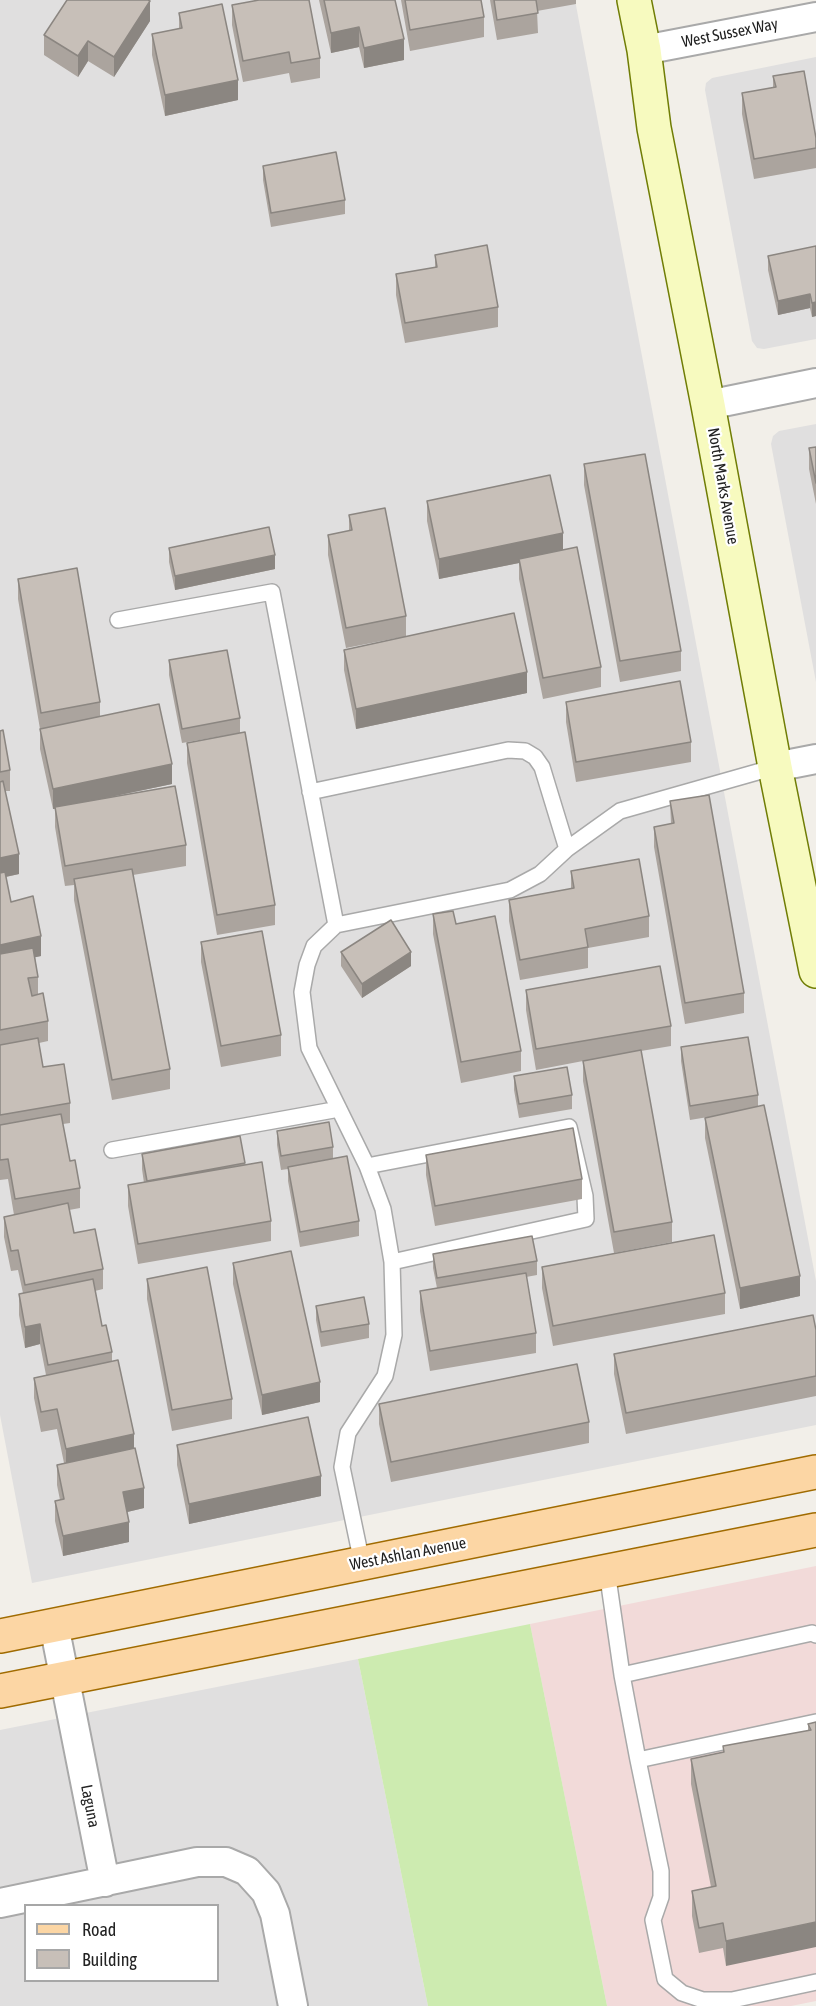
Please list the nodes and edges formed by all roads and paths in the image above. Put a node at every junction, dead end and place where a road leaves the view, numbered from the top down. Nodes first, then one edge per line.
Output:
1 (634, 0) edge
2 (816, 17) edge
3 (644, 50) junction
4 (816, 383) edge
5 (708, 405) junction
6 (118, 620) dead end
7 (816, 759) edge
8 (775, 767) junction
9 (310, 792) junction
10 (567, 849) junction
11 (336, 925) junction
12 (816, 971) edge
13 (339, 1109) junction
14 (112, 1150) dead end
15 (367, 1166) junction
16 (392, 1262) junction
17 (816, 1472) edge
18 (816, 1530) edge
19 (362, 1563) junction
20 (607, 1571) junction
21 (54, 1625) junction
22 (816, 1635) edge
23 (0, 1636) edge
24 (622, 1675) junction
25 (64, 1678) junction
26 (0, 1690) edge
27 (816, 1722) edge
28 (638, 1760) junction
29 (105, 1882) junction
30 (0, 1903) edge
31 (816, 1982) edge
32 (293, 2006) edge

1 - 3 main road, North Marks Avenue
2 - 3 street, West Sussex Way
3 - 5 main road, North Marks Avenue
4 - 5 street
5 - 8 main road, North Marks Avenue
6 - 9 lane
7 - 8 street
8 - 10 lane
8 - 12 main road, North Marks Avenue
9 - 10 lane
9 - 11 lane
10 - 11 lane
11 - 13 lane
13 - 14 lane
13 - 15 lane
15 - 16 lane
15 - 16 lane
16 - 19 lane
17 - 19 main road, West Ashlan Avenue
18 - 20 main road
19 - 21 main road, West Ashlan Avenue
20 - 24 lane
20 - 25 main road
21 - 23 main road, West Ashlan Avenue
21 - 25 street, Laguna
22 - 24 lane
24 - 28 lane
25 - 26 main road
25 - 29 street, Laguna
27 - 28 lane
28 - 31 lane
29 - 30 street
29 - 32 street

